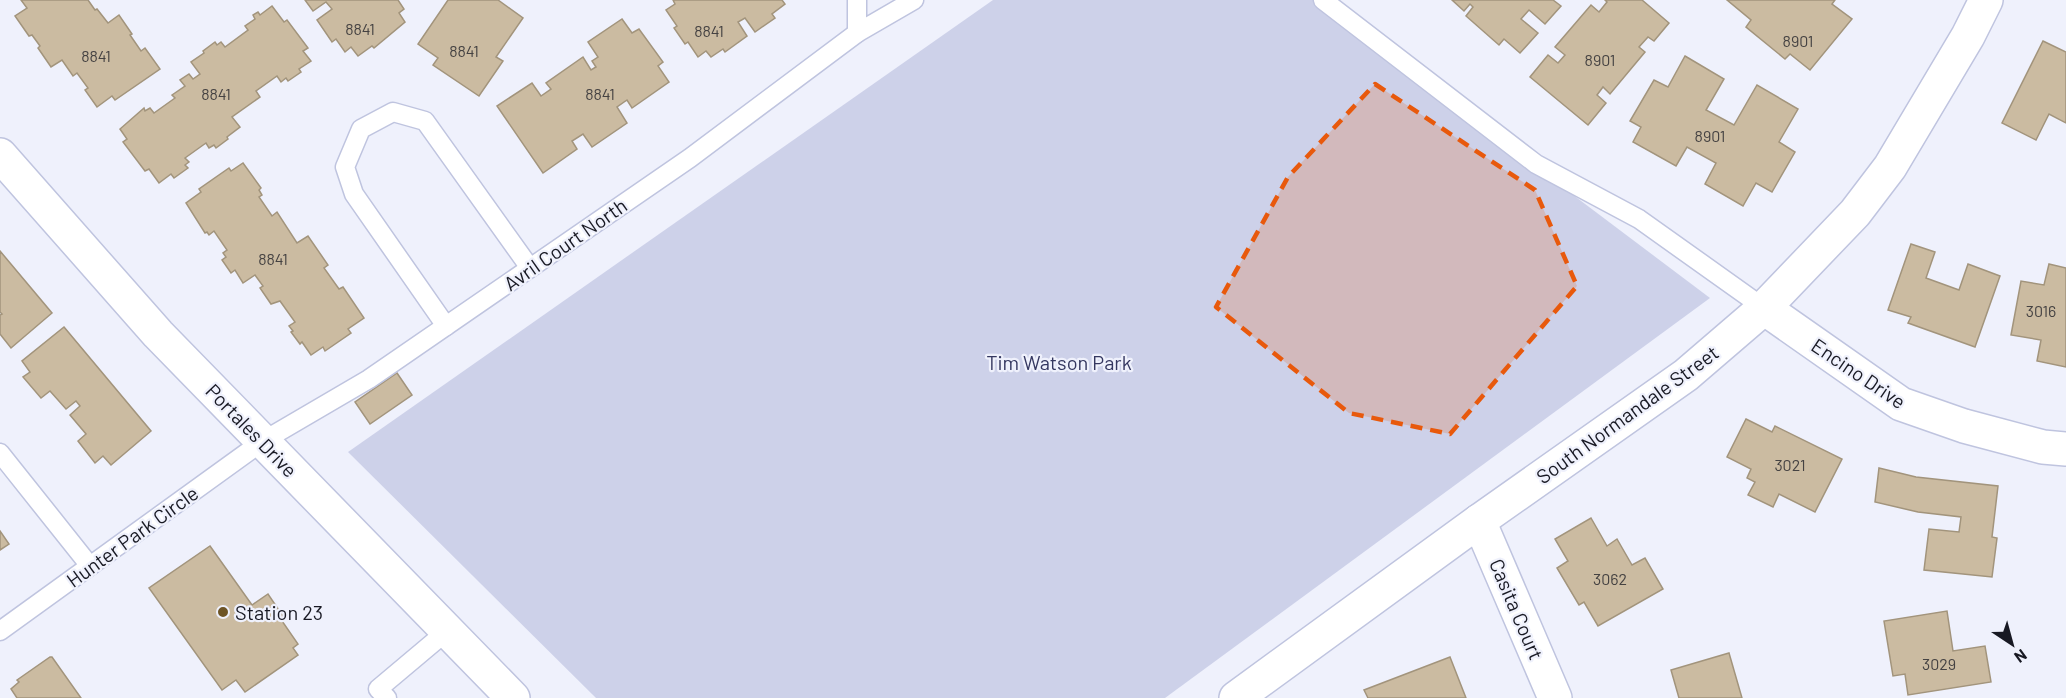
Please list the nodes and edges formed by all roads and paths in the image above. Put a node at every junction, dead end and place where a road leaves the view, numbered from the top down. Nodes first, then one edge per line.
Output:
1 (857, 0) edge
2 (914, 0) edge
3 (1323, 0) edge
4 (1986, 0) edge
5 (857, 33) junction
6 (0, 155) edge
7 (530, 268) junction
8 (1764, 308) junction
9 (446, 326) junction
10 (263, 441) junction
11 (2066, 449) edge
12 (0, 453) edge
13 (1479, 521) junction
14 (90, 566) junction
15 (0, 631) edge
16 (447, 631) junction
17 (377, 695) edge
18 (513, 698) edge
19 (1236, 698) edge
20 (1555, 698) edge

1 - 5 lane
2 - 5 lane, Avril Court North
3 - 8 lane
4 - 8 street, South Normandale Street
5 - 7 lane, Avril Court North
6 - 10 street, Portales Drive
7 - 9 lane, Avril Court North
7 - 9 lane
8 - 11 street, Encino Drive
8 - 13 street, South Normandale Street
9 - 10 lane, Avril Court North
10 - 14 lane, Hunter Park Circle
10 - 16 street, Portales Drive
12 - 14 lane
13 - 19 street, South Normandale Street
13 - 20 street, Casita Court
14 - 15 lane, Hunter Park Circle
16 - 17 lane
16 - 18 street, Portales Drive

